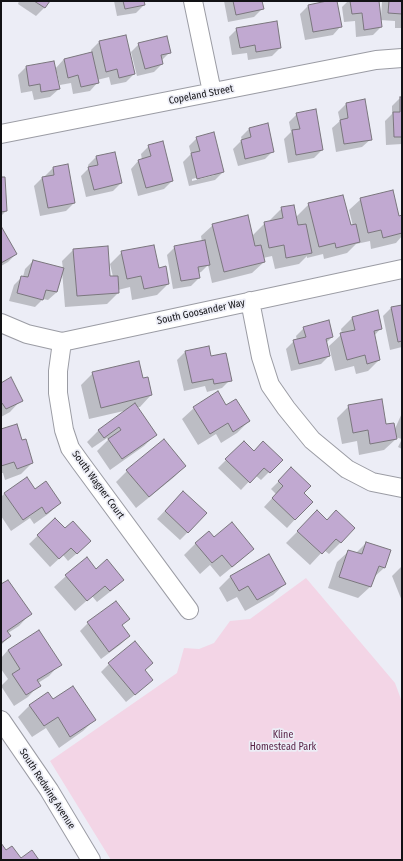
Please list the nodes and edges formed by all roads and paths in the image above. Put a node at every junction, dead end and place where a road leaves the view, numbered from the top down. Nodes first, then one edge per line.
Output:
1 (193, 1) edge
2 (402, 58) edge
3 (212, 92) junction
4 (1, 134) edge
5 (402, 269) edge
6 (250, 301) junction
7 (1, 323) edge
8 (62, 342) junction
9 (402, 488) edge
10 (189, 610) dead end
11 (1, 720) edge
12 (91, 860) edge

1 - 3 street
2 - 3 street, Copeland Street
3 - 4 street, Copeland Street
5 - 6 street, South Goosander Way
6 - 8 street, South Goosander Way
6 - 9 street
7 - 8 street, South Goosander Way
8 - 10 street, South Wagner Court
11 - 12 street, South Redwing Avenue

